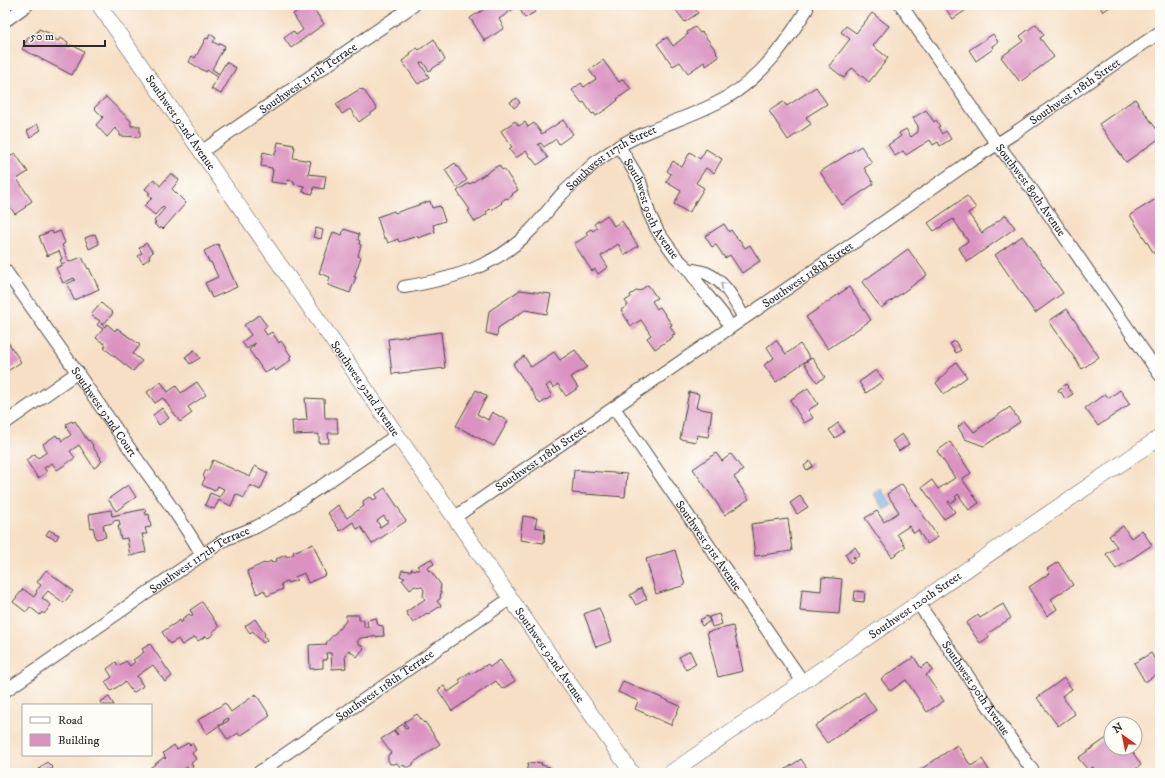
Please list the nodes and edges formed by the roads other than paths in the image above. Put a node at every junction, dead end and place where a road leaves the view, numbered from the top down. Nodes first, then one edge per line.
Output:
1 (27, 5) edge
2 (100, 5) edge
3 (414, 5) edge
4 (901, 5) edge
5 (807, 9) dead end
6 (5, 21) edge
7 (1160, 32) edge
8 (998, 144) junction
9 (619, 146) junction
10 (201, 152) junction
11 (688, 269) junction
12 (5, 270) edge
13 (404, 288) dead end
14 (744, 318) junction
15 (730, 327) junction
16 (78, 372) junction
17 (1160, 375) edge
18 (614, 408) junction
19 (5, 423) edge
20 (397, 435) junction
21 (1160, 437) edge
22 (455, 517) junction
23 (202, 555) junction
24 (511, 598) junction
25 (918, 603) junction
26 (803, 682) junction
27 (5, 691) edge
28 (258, 773) edge
29 (632, 773) edge
30 (670, 773) edge
31 (1034, 773) edge

1 - 6 street
2 - 10 street, Southwest 92nd Avenue
3 - 10 street, Southwest 115th Terrace
4 - 8 street, Southwest 89th Avenue
5 - 9 street, Southwest 117th Street
7 - 8 street, Southwest 118th Street
8 - 14 street, Southwest 118th Street
8 - 17 street, Southwest 89th Avenue
9 - 11 street, Southwest 90th Avenue
9 - 13 street, Southwest 117th Street
10 - 20 street, Southwest 92nd Avenue
14 -> 11 street, Southwest 90th Avenue
11 - 15 street, Southwest 90th Avenue
12 - 16 street, Southwest 92nd Court
14 - 15 street, Southwest 118th Street
15 - 18 street, Southwest 118th Street
16 - 19 street
16 - 23 street, Southwest 92nd Court
18 - 22 street, Southwest 118th Street
18 - 26 street, Southwest 91st Avenue
20 - 22 street, Southwest 92nd Avenue
20 - 23 street, Southwest 117th Terrace
21 - 25 street, Southwest 120th Street
22 - 24 street, Southwest 92nd Avenue
23 - 27 street, Southwest 117th Terrace
24 - 28 street, Southwest 118th Terrace
24 - 29 street, Southwest 92nd Avenue
25 - 26 street, Southwest 120th Street
25 - 31 street, Southwest 90th Avenue
26 - 30 street, Southwest 120th Street

